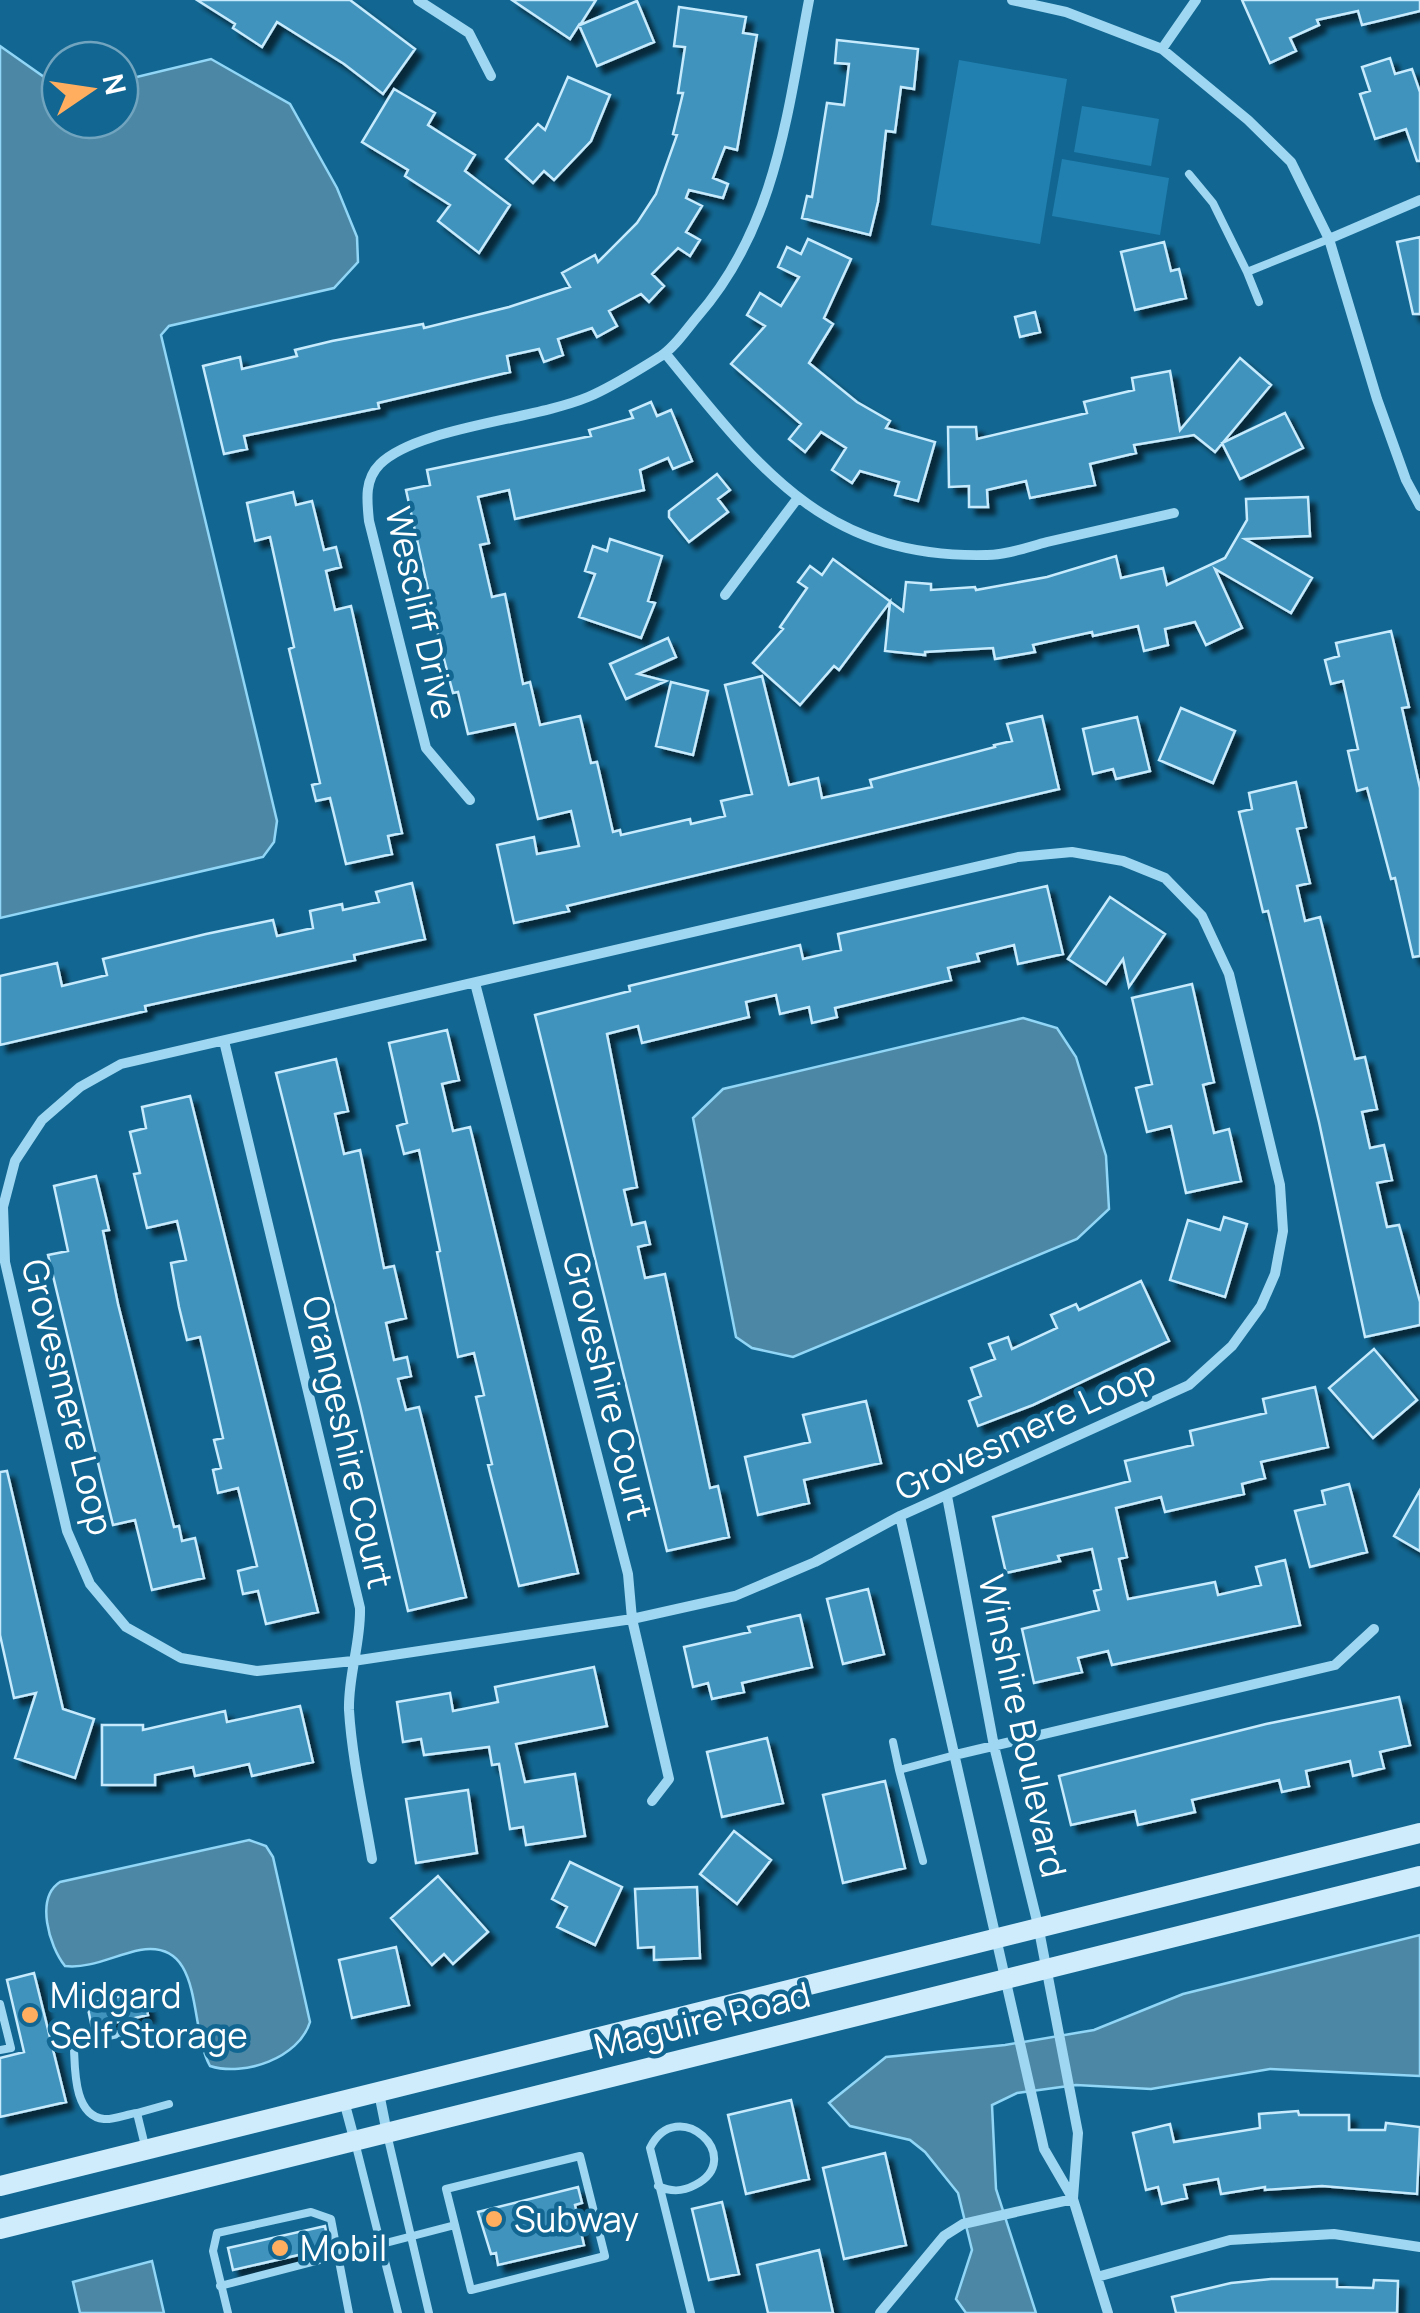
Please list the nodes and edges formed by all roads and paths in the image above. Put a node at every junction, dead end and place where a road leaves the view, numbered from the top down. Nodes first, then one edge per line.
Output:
1 (418, 0) edge
2 (809, 0) edge
3 (1012, 0) edge
4 (1196, 0) edge
5 (1162, 50) junction
6 (491, 76) dead end
7 (1189, 174) dead end
8 (1420, 200) edge
9 (1329, 239) junction
10 (1247, 272) junction
11 (1259, 302) dead end
12 (665, 353) junction
13 (796, 499) junction
14 (1420, 506) edge
15 (1174, 513) dead end
16 (724, 595) dead end
17 (470, 800) dead end
18 (475, 982) junction
19 (224, 1040) junction
20 (947, 1496) junction
21 (900, 1516) junction
22 (632, 1619) junction
23 (1374, 1628) dead end
24 (353, 1661) junction
25 (892, 1742) dead end
26 (994, 1746) junction
27 (955, 1755) junction
28 (899, 1770) junction
29 (652, 1802) dead end
30 (1420, 1833) edge
31 (372, 1860) dead end
32 (923, 1861) dead end
33 (1420, 1876) edge
34 (1038, 1926) junction
35 (996, 1936) junction
36 (1046, 1967) junction
37 (1004, 1978) junction
38 (0, 2004) edge
39 (146, 2028) dead end
40 (0, 2050) edge
41 (379, 2092) junction
42 (344, 2101) junction
43 (169, 2104) dead end
44 (136, 2112) junction
45 (387, 2134) junction
46 (355, 2142) junction
47 (146, 2150) junction
48 (0, 2186) edge
49 (658, 2186) junction
50 (1073, 2199) junction
51 (455, 2225) junction
52 (0, 2229) edge
53 (411, 2236) junction
54 (380, 2244) junction
55 (1420, 2247) edge
56 (339, 2257) junction
57 (1097, 2276) junction
58 (220, 2286) junction
59 (228, 2313) edge
60 (349, 2313) edge
61 (398, 2313) edge
62 (430, 2313) edge
63 (691, 2313) edge
64 (880, 2313) edge
65 (1108, 2313) edge

1 - 6 street
2 - 12 street, Wescliff Drive
3 - 5 street
4 - 5 street
5 - 9 street
7 - 10 lane
8 - 9 street
9 - 10 lane
9 - 14 street
10 - 11 lane
12 - 13 street
12 - 17 street, Wescliff Drive
13 - 15 street
13 - 16 street
18 - 19 street, Grovesmere Loop
18 - 20 street, Grovesmere Loop
18 - 22 street, Groveshire Court
19 - 24 street, Orangeshire Court
19 - 24 street, Grovesmere Loop
20 - 21 street, Grovesmere Loop
20 - 26 street, Winshire Boulevard
21 - 22 street, Grovesmere Loop
21 - 27 street, Winshire Boulevard
22 - 24 street, Grovesmere Loop
22 - 29 street, Groveshire Court
23 - 26 street
24 - 31 street, Orangeshire Court
25 - 28 lane
26 - 27 street
26 - 34 street, Winshire Boulevard
27 - 28 lane
27 - 35 street, Winshire Boulevard
28 - 32 lane
30 - 34 main road, Maguire Road
33 - 36 main road, Maguire Road
34 - 35 main road, Maguire Road
34 - 36 street, Winshire Boulevard
35 - 37 street, Winshire Boulevard
35 - 41 main road, Maguire Road
36 - 37 main road, Maguire Road
36 - 50 street, Winshire Boulevard
37 - 45 main road, Maguire Road
37 - 50 street, Winshire Boulevard
38 - 40 lane
39 - 44 lane
41 - 42 main road, Maguire Road
41 - 45 street
42 - 46 street
42 - 47 main road, Maguire Road
43 - 44 lane
44 - 47 lane
45 - 46 main road, Maguire Road
45 - 53 lane
46 - 52 main road, Maguire Road
46 - 54 lane
47 - 48 main road, Maguire Road
49 - 49 lane
49 - 63 lane
50 - 57 street
50 - 64 street
51 - 51 lane
51 - 53 lane
53 - 54 lane
53 - 62 lane
54 - 56 lane
54 - 61 lane
55 - 57 street
56 - 58 lane
56 - 58 lane
56 - 60 lane
57 - 65 street
58 - 59 lane

